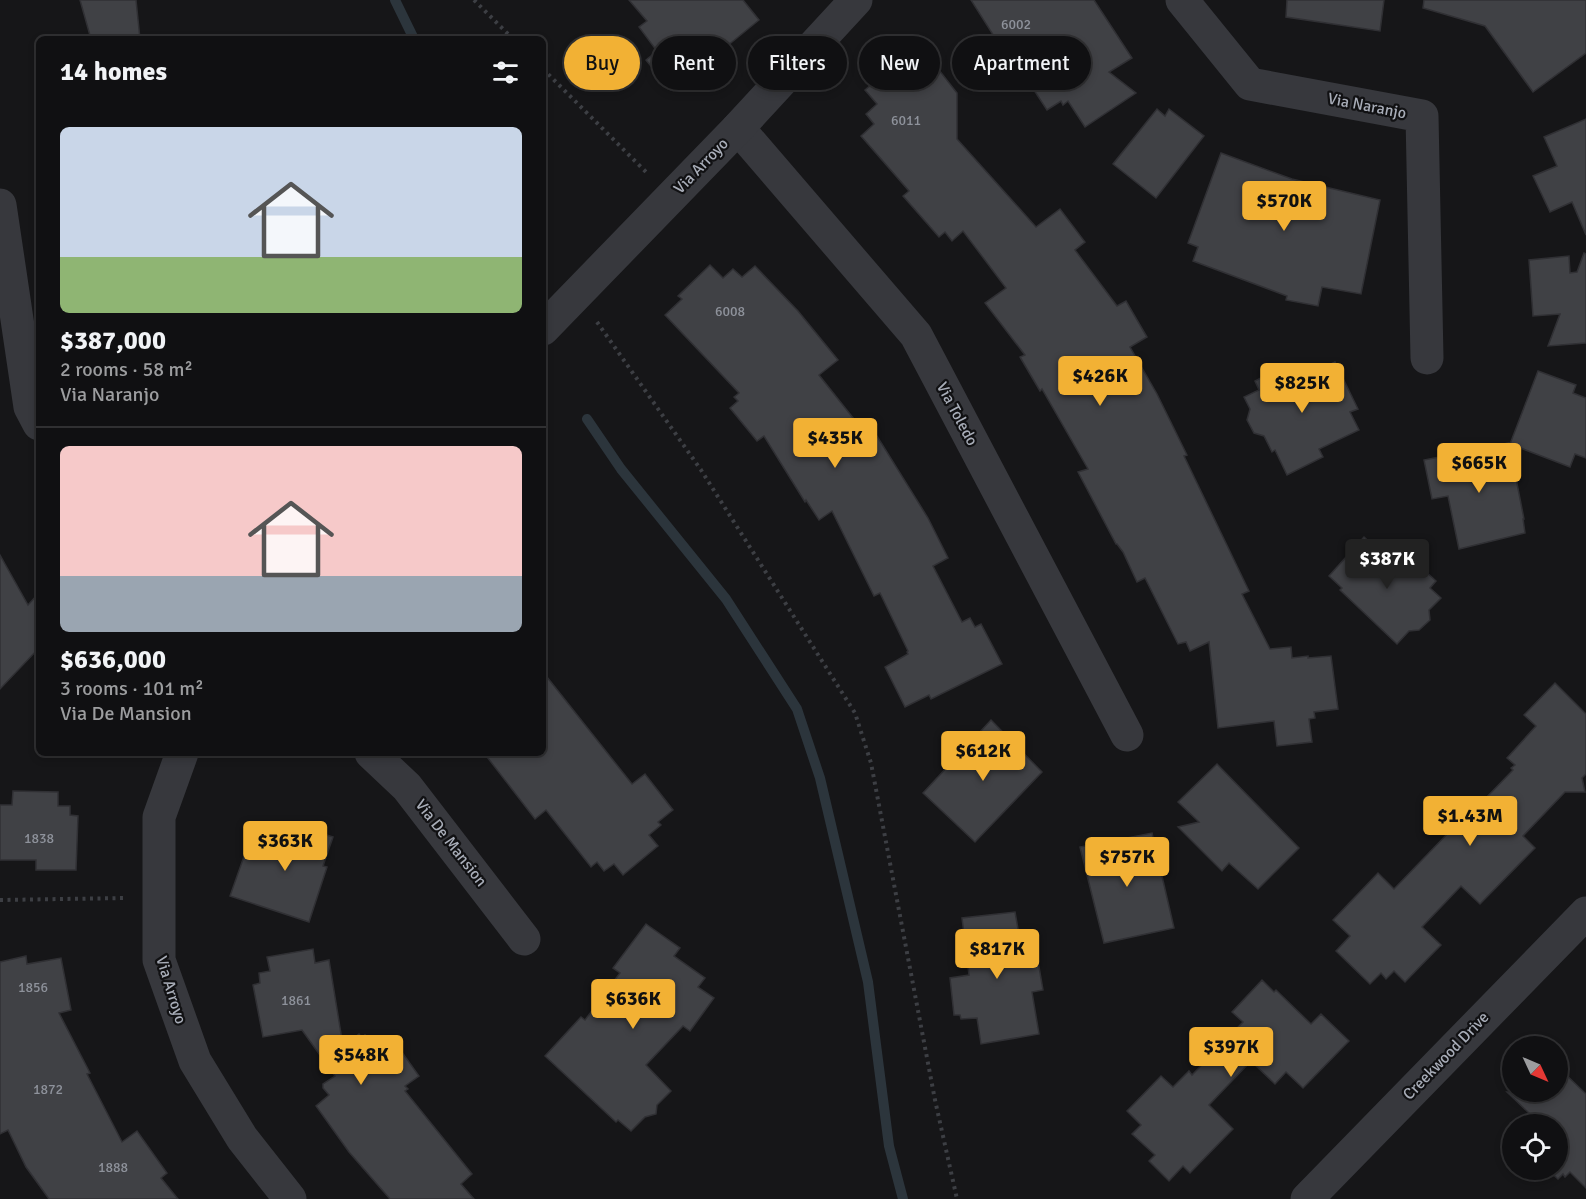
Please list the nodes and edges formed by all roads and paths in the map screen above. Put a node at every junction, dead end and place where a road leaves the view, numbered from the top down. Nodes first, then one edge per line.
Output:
1 (474, 0) edge
2 (855, 0) edge
3 (1182, 0) edge
4 (510, 36) edge
5 (546, 72) edge
6 (738, 128) junction
7 (670, 198) junction
8 (0, 206) edge
9 (573, 298) junction
10 (546, 326) edge
11 (1427, 358) dead end
12 (36, 418) edge
13 (1127, 735) dead end
14 (181, 756) edge
15 (374, 756) edge
16 (159, 898) junction
17 (0, 900) edge
18 (1586, 912) edge
19 (524, 939) dead end
20 (290, 1199) edge
21 (957, 1199) edge
22 (1306, 1199) edge

1 - 4 path
2 - 6 street, Via Arroyo
3 - 11 street, Via Naranjo
5 - 7 path
6 - 7 street, Via Arroyo
6 - 13 street, Via Toledo
7 - 9 street, Via Arroyo
8 - 12 street
9 - 10 street, Via Arroyo
9 - 21 path
14 - 16 street, Via Arroyo
15 - 19 street, Via De Mansion
16 - 17 path
16 - 20 street, Via Arroyo
18 - 22 street, Creekwood Drive

